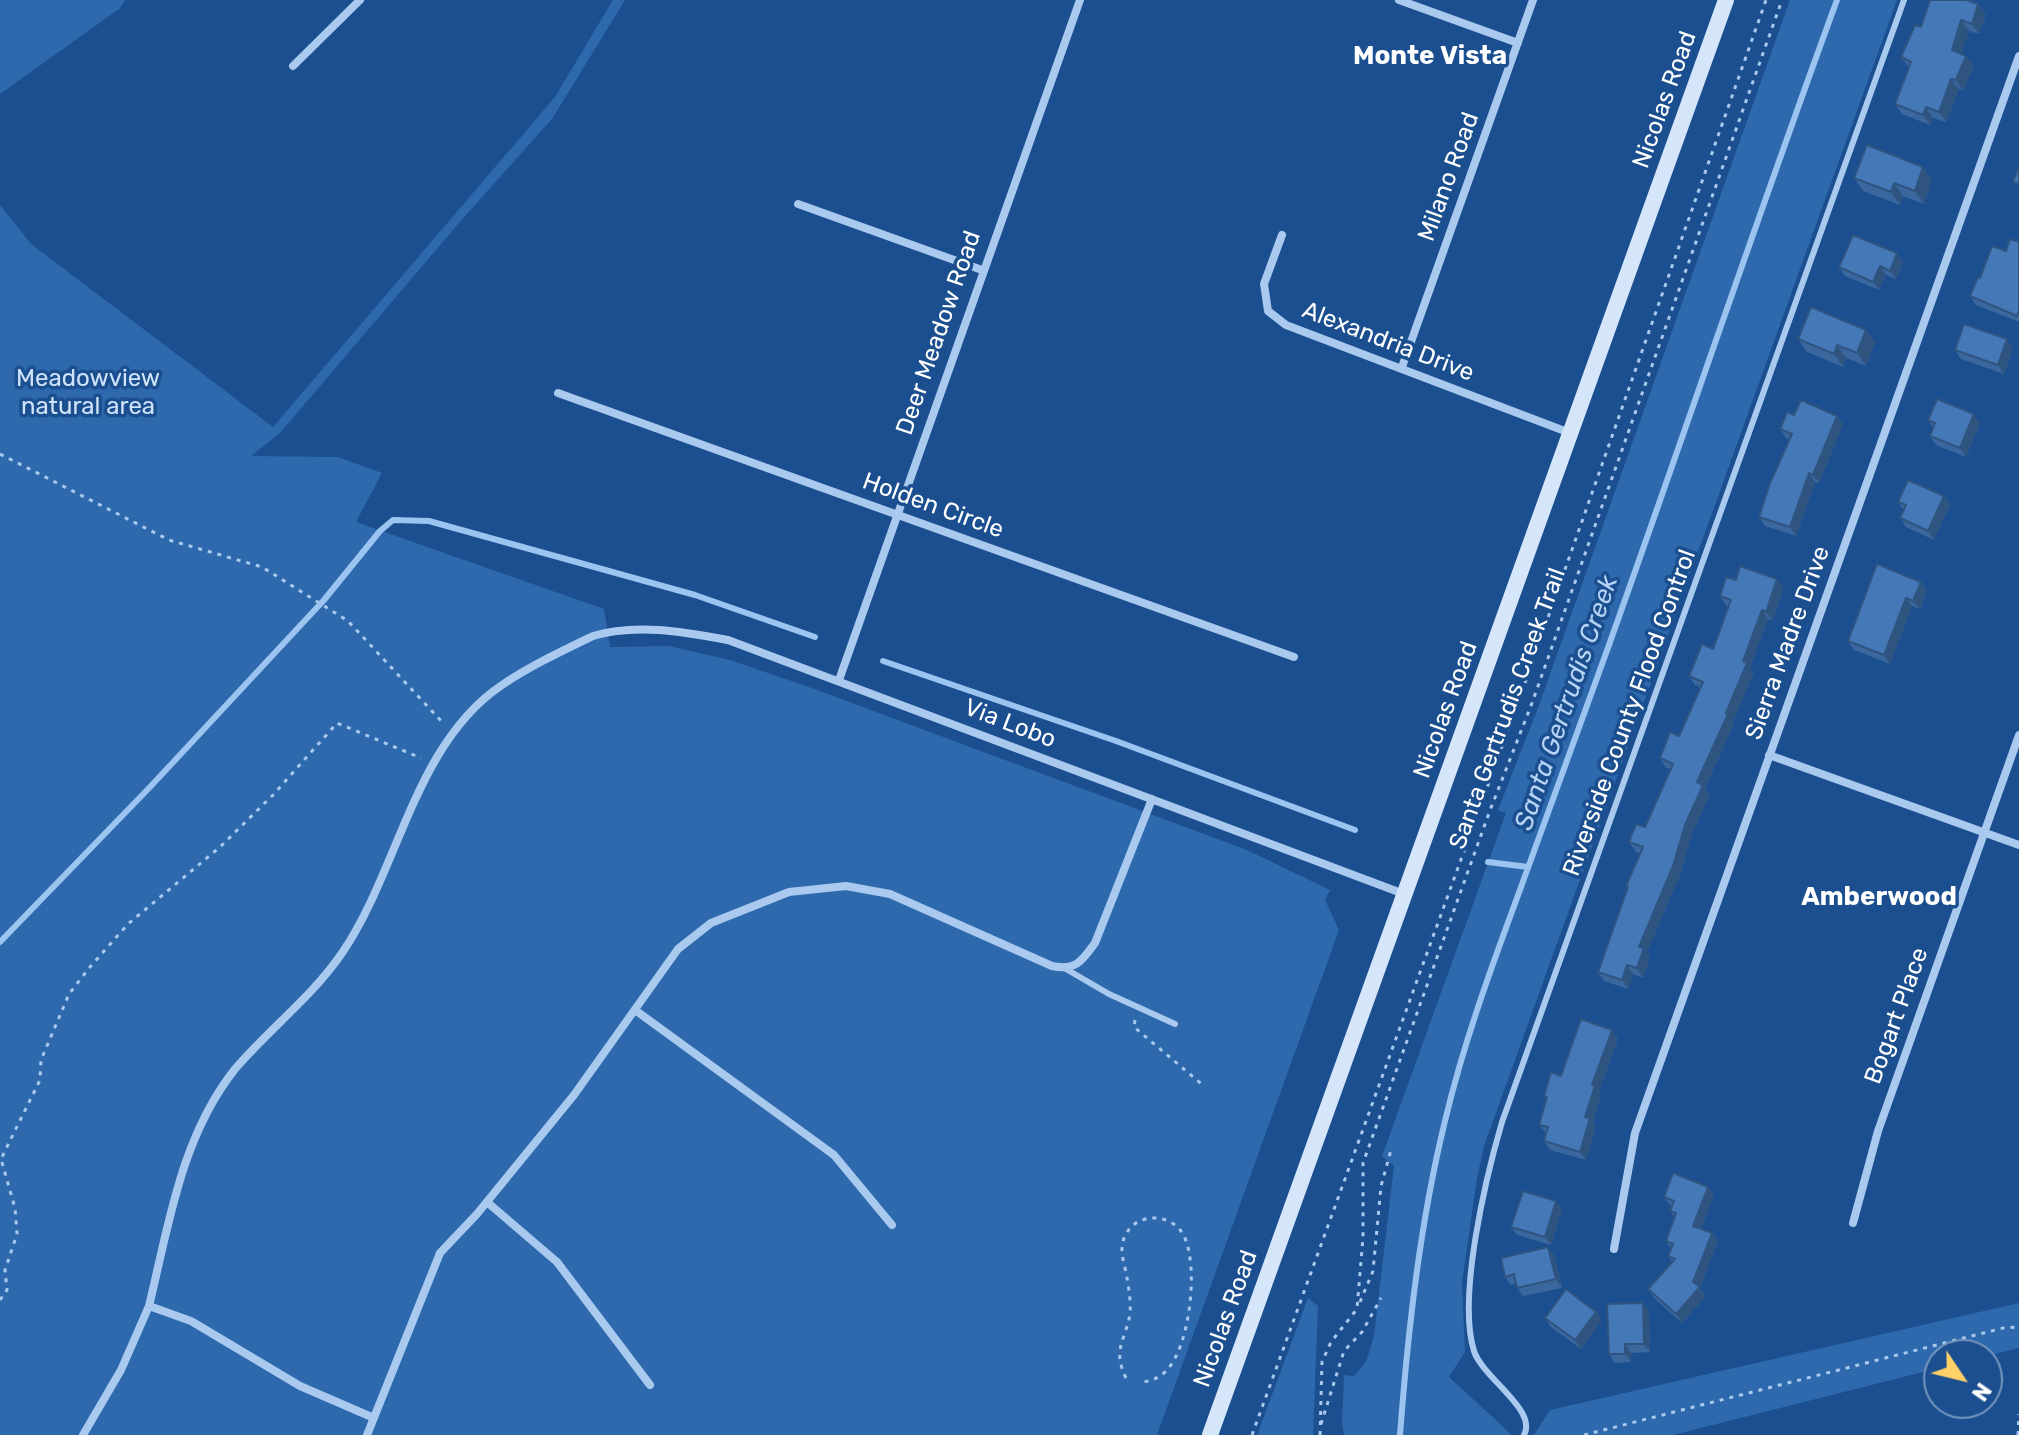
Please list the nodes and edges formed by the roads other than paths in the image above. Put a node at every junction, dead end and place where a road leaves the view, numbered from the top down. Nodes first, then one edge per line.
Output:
1 (360, 0) edge
2 (1080, 0) edge
3 (1399, 0) edge
4 (1533, 0) edge
5 (1726, 0) edge
6 (1904, 0) edge
7 (1518, 43) junction
8 (2019, 56) edge
9 (293, 66) dead end
10 (798, 204) dead end
11 (1282, 235) dead end
12 (982, 270) junction
13 (1402, 367) junction
14 (558, 393) dead end
15 (1571, 433) junction
16 (897, 514) junction
17 (1294, 657) dead end
18 (839, 680) junction
19 (2019, 735) edge
20 (1769, 755) junction
21 (1152, 799) junction
22 (1984, 833) junction
23 (2019, 845) edge
24 (1405, 894) junction
25 (1066, 969) junction
26 (635, 1010) junction
27 (1175, 1024) dead end
28 (487, 1202) junction
29 (1853, 1223) dead end
30 (892, 1225) dead end
31 (1614, 1249) dead end
32 (149, 1306) junction
33 (650, 1385) dead end
34 (374, 1418) junction
35 (83, 1435) edge
36 (367, 1435) edge
37 (1210, 1435) edge
38 (1524, 1435) edge

1 - 9 street
2 - 12 street, Deer Meadow Road
3 - 7 street
4 - 7 street, Milano Road
5 - 15 main road, Nicolas Road
6 - 38 lane, Riverside County Flood Control
7 - 13 street, Milano Road
8 - 20 street, Sierra Madre Drive
10 - 12 street
11 - 13 street, Alexandria Drive
12 - 16 street, Deer Meadow Road
13 - 15 street, Alexandria Drive
14 - 16 street, Holden Circle
15 - 24 main road, Nicolas Road
16 - 17 street, Holden Circle
16 - 18 street, Deer Meadow Road
18 - 21 street, Via Lobo
18 - 32 street, Via Lobo
19 - 22 street, Bogart Place
20 - 22 street
20 - 31 street, Sierra Madre Drive
21 - 24 street, Via Lobo
21 - 25 street
22 - 23 street
22 - 29 street, Bogart Place
24 - 37 main road, Nicolas Road
25 - 26 street
25 - 27 lane
26 - 28 street
26 - 30 street
28 - 33 street
28 - 34 street
32 - 34 street
32 - 35 street
34 - 36 street

